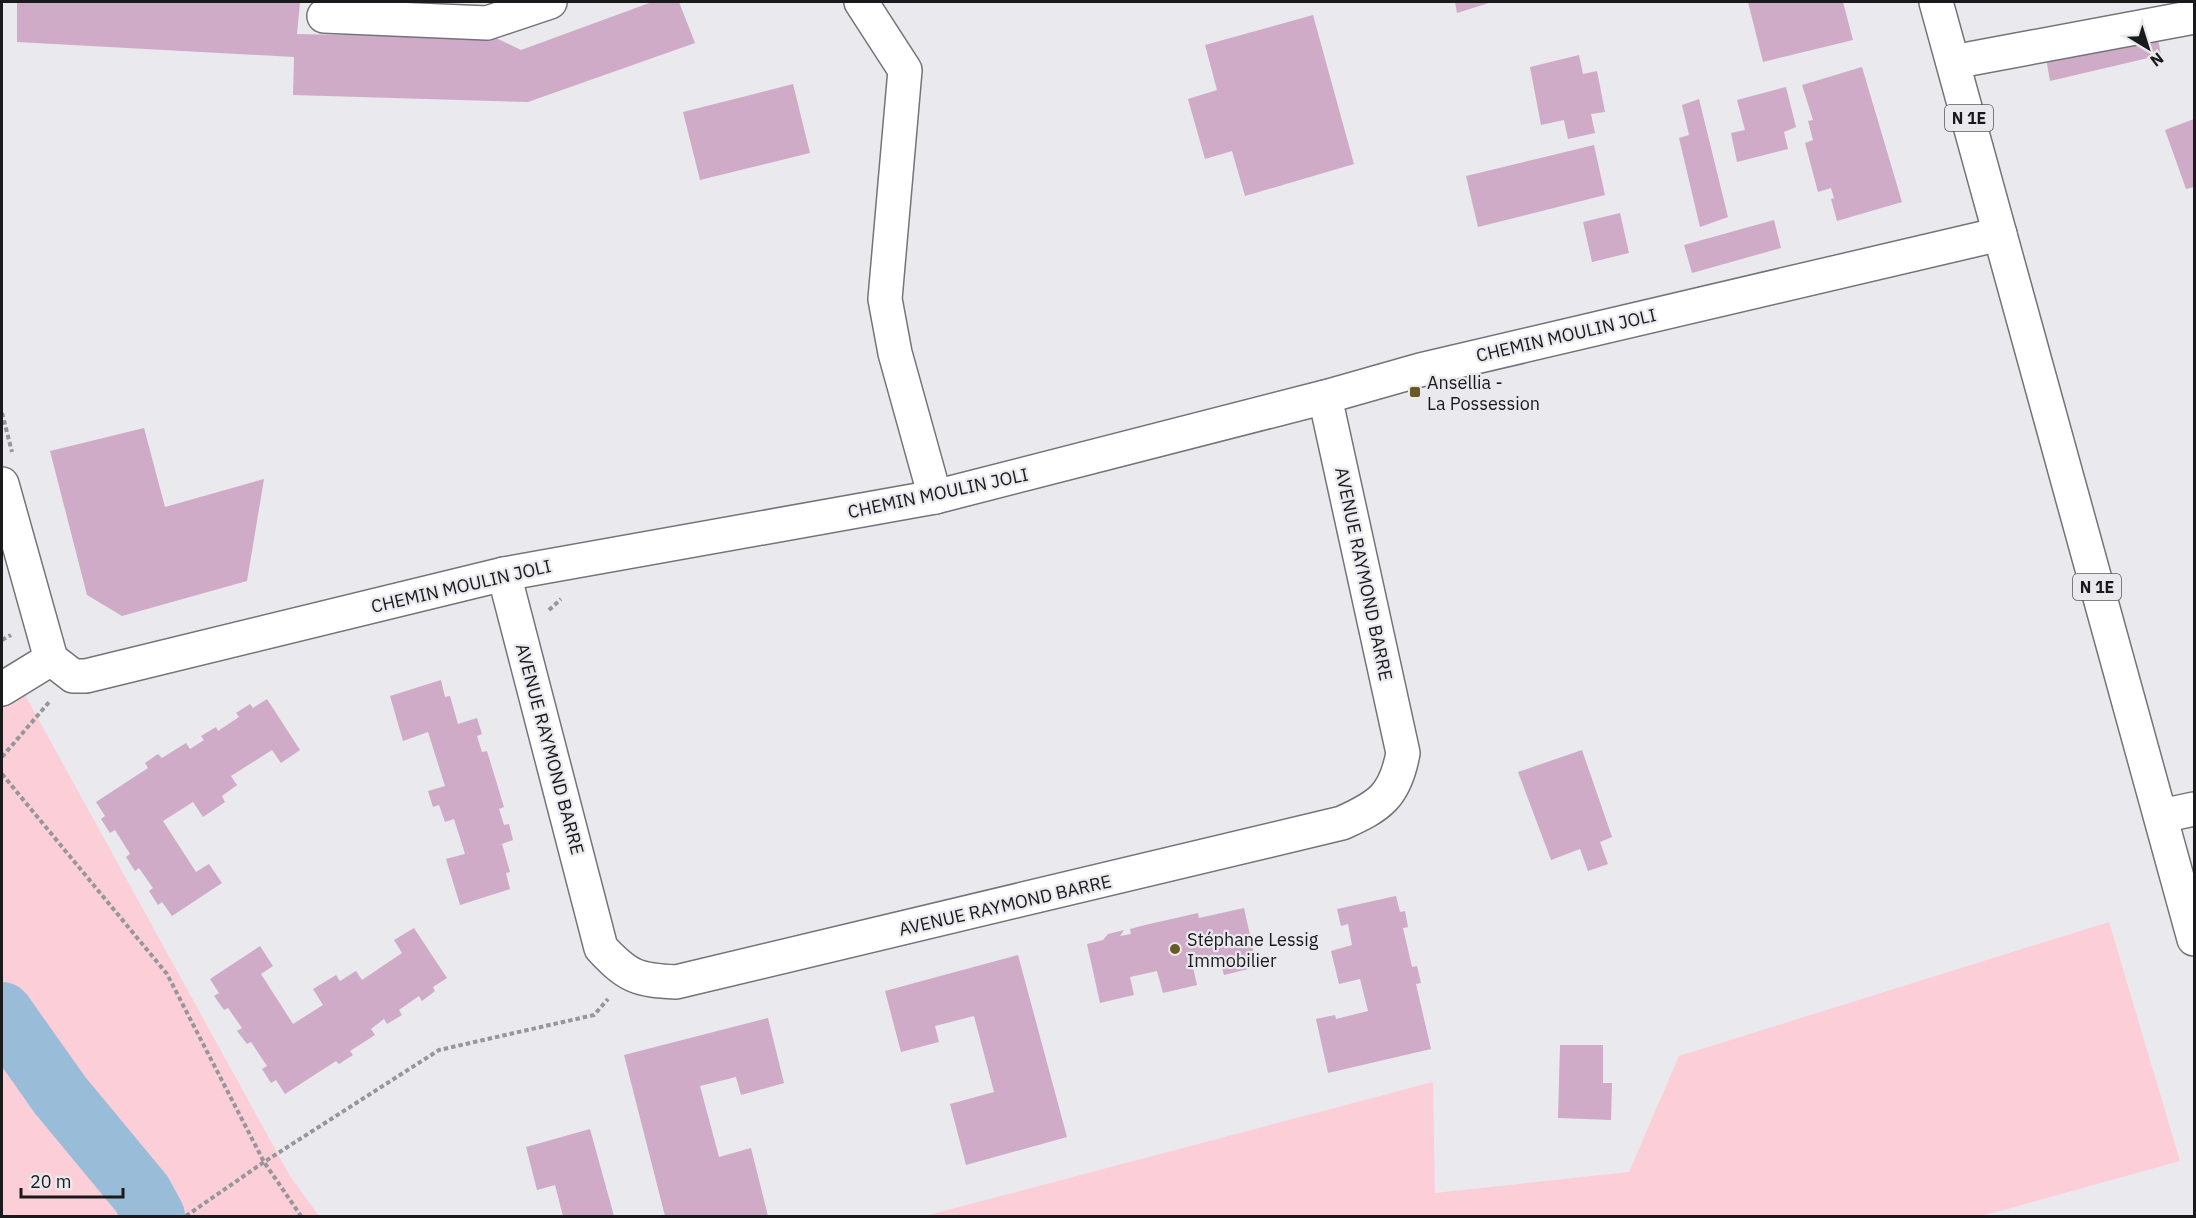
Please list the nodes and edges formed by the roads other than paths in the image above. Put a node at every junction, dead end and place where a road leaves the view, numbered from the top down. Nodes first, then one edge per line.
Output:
1 (550, 2) edge
2 (861, 2) edge
3 (1936, 2) edge
4 (324, 16) dead end
5 (2194, 16) edge
6 (1953, 62) junction
7 (2000, 234) junction
8 (1325, 397) junction
9 (2, 484) edge
10 (935, 497) junction
11 (504, 574) junction
12 (62, 668) junction
13 (2, 689) edge
14 (2194, 809) edge
15 (2161, 816) junction
16 (2194, 939) edge

1 - 4 street
2 - 10 street
3 - 6 street, N 1E
5 - 6 street
6 - 7 street, N 1E
7 - 8 street, CHEMIN MOULIN JOLI
7 - 15 street, N 1E
8 - 10 street, CHEMIN MOULIN JOLI
8 - 11 street, AVENUE RAYMOND BARRE
9 - 12 street
10 - 11 street, CHEMIN MOULIN JOLI
11 - 12 street, CHEMIN MOULIN JOLI
12 - 13 street
14 - 15 street
15 - 16 street, N 1E

